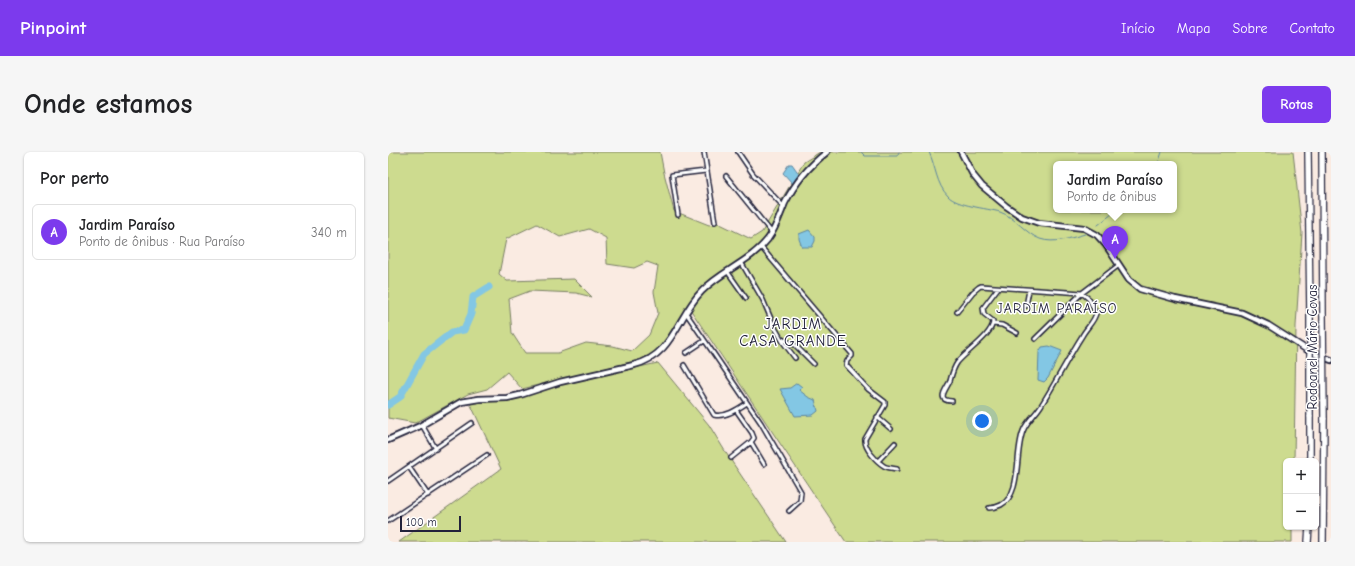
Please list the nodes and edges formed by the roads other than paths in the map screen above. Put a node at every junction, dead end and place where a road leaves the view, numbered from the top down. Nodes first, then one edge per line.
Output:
1 (704, 152) edge
2 (738, 152) edge
3 (827, 152) edge
4 (961, 152) edge
5 (1308, 152) edge
6 (1322, 152) edge
7 (706, 171) junction
8 (726, 176) dead end
9 (784, 206) junction
10 (678, 215) dead end
11 (715, 222) dead end
12 (772, 233) junction
13 (761, 247) junction
14 (741, 262) junction
15 (1119, 264) junction
16 (727, 271) junction
17 (998, 288) junction
18 (1029, 290) junction
19 (1082, 293) junction
20 (746, 298) dead end
21 (1026, 306) dead end
22 (957, 312) dead end
23 (686, 313) junction
24 (993, 324) junction
25 (1017, 334) dead end
26 (782, 339) junction
27 (1035, 339) dead end
28 (704, 341) junction
29 (686, 353) dead end
30 (795, 358) dead end
31 (1331, 360) edge
32 (814, 364) dead end
33 (684, 365) dead end
34 (952, 401) dead end
35 (747, 403) junction
36 (736, 410) junction
37 (877, 418) junction
38 (472, 423) dead end
39 (422, 425) junction
40 (891, 428) dead end
41 (388, 440) edge
42 (751, 442) junction
43 (896, 443) dead end
44 (436, 449) junction
45 (487, 455) dead end
46 (730, 458) dead end
47 (1310, 458) edge
48 (878, 461) junction
49 (764, 464) dead end
50 (409, 467) junction
51 (897, 469) dead end
52 (388, 481) edge
53 (428, 495) junction
54 (989, 508) dead end
55 (789, 511) dead end
56 (388, 521) edge
57 (1309, 530) edge
58 (1308, 542) edge
59 (1323, 542) edge

1 - 7 street
2 - 9 street
3 - 9 main road
4 - 15 main road
5 - 47 highway, Rodoanel Mário Covas, bridge
6 - 59 highway, Rodoanel Mário Covas, bridge
7 - 10 street
7 - 11 street
8 - 12 street
9 - 12 main road
12 - 13 main road
13 - 14 main road
13 - 37 street
14 - 16 main road
14 - 26 street
15 - 19 street
15 - 31 main road
16 - 20 street
16 - 23 main road
17 - 18 street
17 - 22 street
17 - 24 street
18 - 19 street
18 - 21 street
19 - 27 street
19 - 54 street
23 - 28 street
23 - 39 main road
24 - 25 street
24 - 34 street
26 - 30 street
26 - 32 street
28 - 29 street
28 - 35 street
33 - 36 street
35 - 36 street
35 - 55 street
36 - 42 street
37 - 40 street
37 - 48 street
38 - 44 street
39 - 41 main road
39 - 44 street
42 - 46 street
42 - 49 street
43 - 48 street
44 - 50 street
45 - 53 street
48 - 51 street
50 - 52 street
50 - 53 street
53 - 56 street
57 - 58 highway

